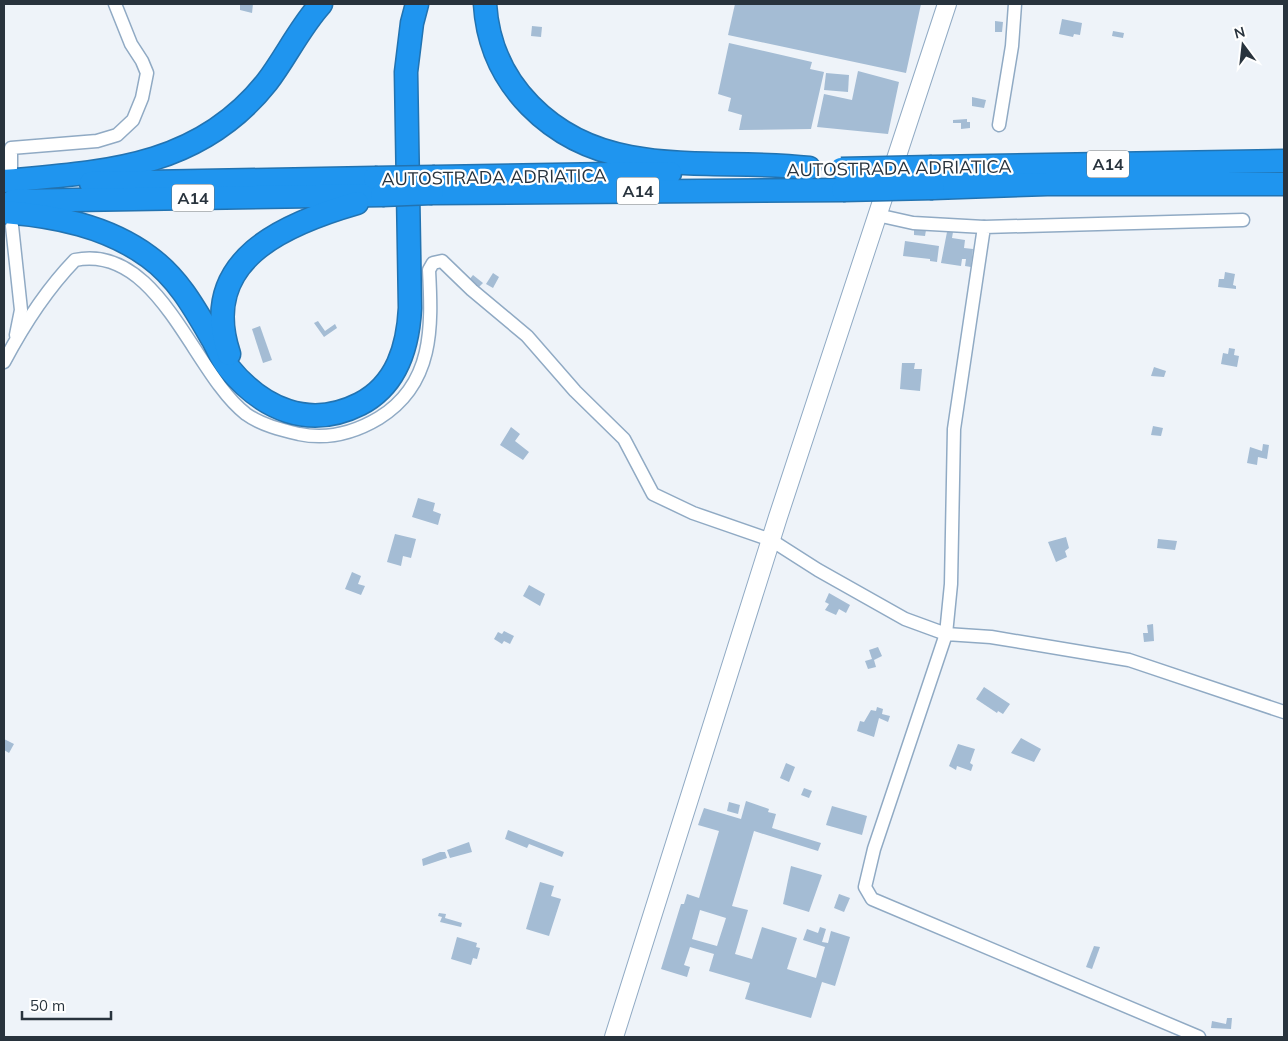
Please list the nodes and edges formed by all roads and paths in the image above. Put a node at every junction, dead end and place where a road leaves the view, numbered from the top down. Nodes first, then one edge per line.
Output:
1 (115, 4) edge
2 (321, 4) edge
3 (417, 4) edge
4 (485, 4) edge
5 (947, 4) edge
6 (1015, 4) edge
7 (999, 125) dead end
8 (1284, 162) edge
9 (808, 168) junction
10 (6, 178) edge
11 (932, 178) junction
12 (842, 179) junction
13 (1284, 184) edge
14 (434, 185) junction
15 (378, 187) junction
16 (4, 201) edge
17 (877, 215) junction
18 (8, 219) edge
19 (1244, 220) dead end
20 (984, 227) junction
21 (14, 342) junction
22 (4, 362) edge
23 (241, 379) junction
24 (771, 540) junction
25 (946, 634) junction
26 (1284, 712) edge
27 (614, 1037) edge
28 (1199, 1037) edge

1 - 10 street
2 - 10 highway
3 - 23 highway
4 - 9 highway, A14
5 - 17 main road
6 - 7 street
8 - 11 highway, AUTOSTRADA ADRIATICA / A14
9 - 12 highway, AUTOSTRADA ADRIATICA / A14
9 - 14 highway, AUTOSTRADA ADRIATICA / A14
10 - 15 highway, AUTOSTRADA ADRIATICA / A14
11 - 12 highway, AUTOSTRADA ADRIATICA / A14, bridge
11 - 13 highway, AUTOSTRADA ADRIATICA / A14
12 - 14 highway, AUTOSTRADA ADRIATICA / A14
14 - 15 highway, AUTOSTRADA ADRIATICA / A14, bridge
15 - 16 highway, AUTOSTRADA ADRIATICA / A14
15 - 23 highway
17 - 20 street
17 - 24 main road
18 - 21 street
18 - 23 highway
19 - 20 street
20 - 25 street
21 - 22 street
21 - 24 street
24 - 25 street
24 - 27 main road
25 - 26 street
25 - 28 street

